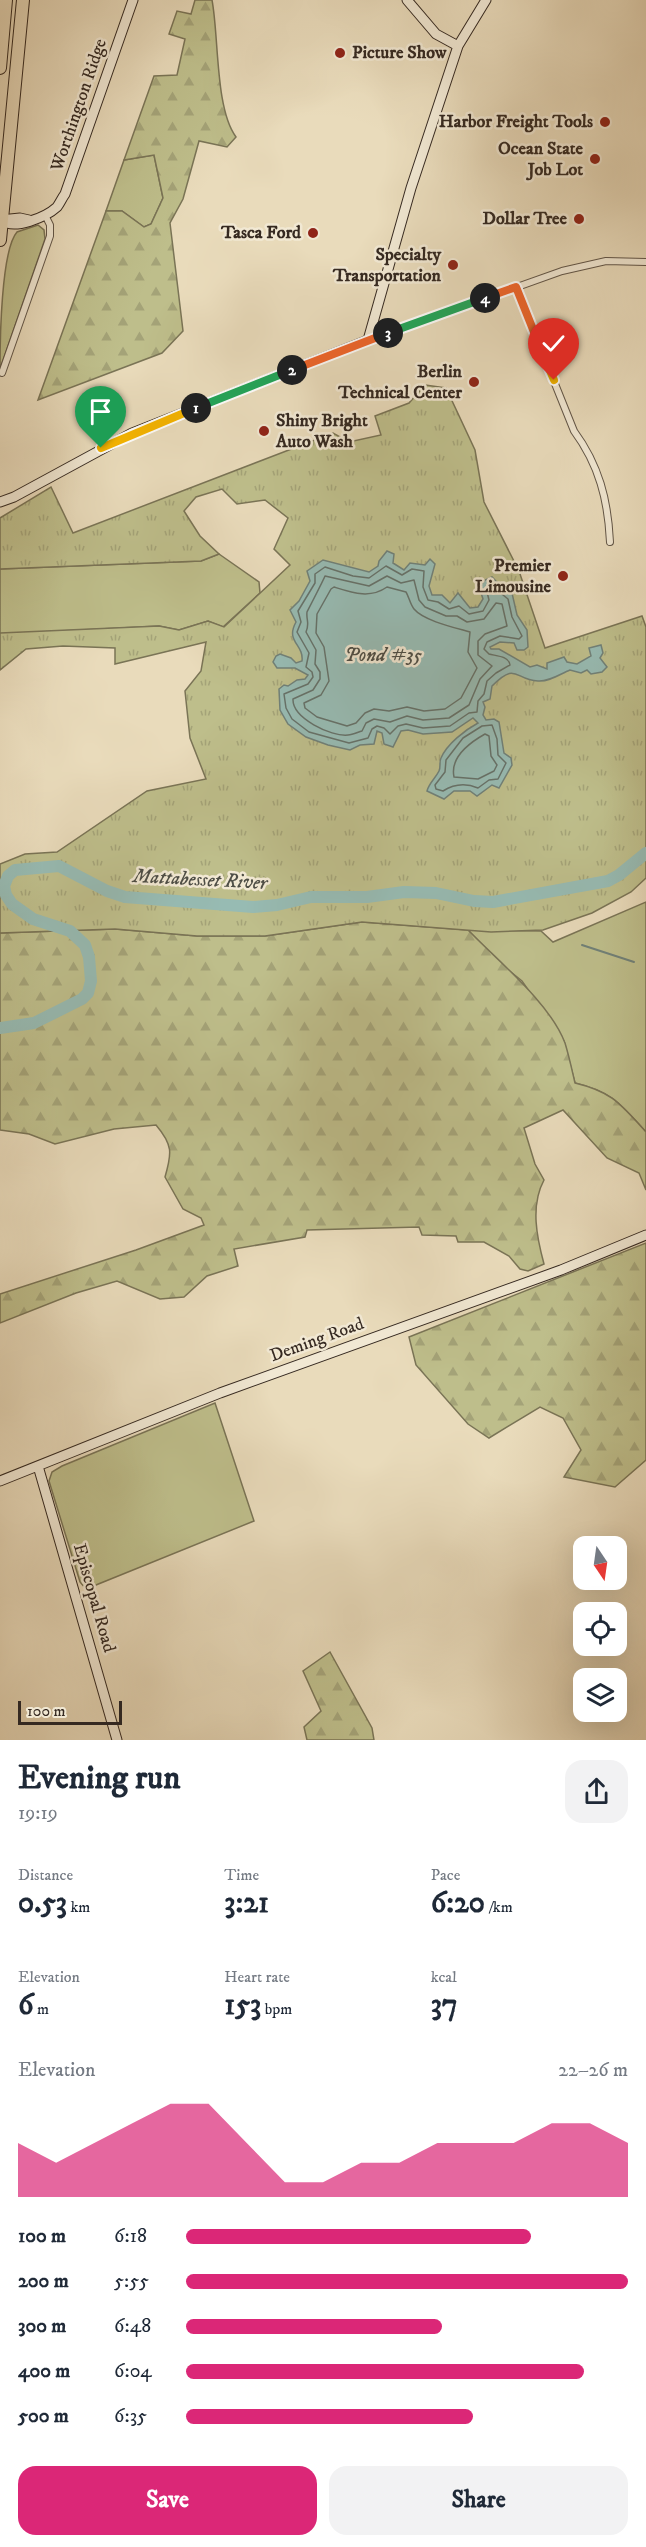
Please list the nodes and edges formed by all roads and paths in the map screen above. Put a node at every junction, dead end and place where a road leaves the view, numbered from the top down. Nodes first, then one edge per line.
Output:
1 (6, 0) edge
2 (23, 0) edge
3 (134, 0) edge
4 (407, 0) edge
5 (486, 0) edge
6 (458, 46) junction
7 (0, 68) edge
8 (45, 215) junction
9 (1, 220) edge
10 (0, 240) edge
11 (646, 262) edge
12 (516, 287) junction
13 (368, 340) junction
14 (2, 373) dead end
15 (0, 502) edge
16 (610, 542) dead end
17 (646, 1235) edge
18 (38, 1466) junction
19 (0, 1481) edge
20 (117, 1740) edge

1 - 7 highway
2 - 9 highway
3 - 8 street, Worthington Ridge
4 - 6 street
5 - 6 street
6 - 13 street
8 - 9 street, Worthington Ridge
8 - 14 street
9 - 10 highway
11 - 12 street
12 - 13 street
12 - 16 street
13 - 15 street
17 - 18 street, Deming Road
18 - 19 street, Deming Road
18 - 20 street, Episcopal Road

